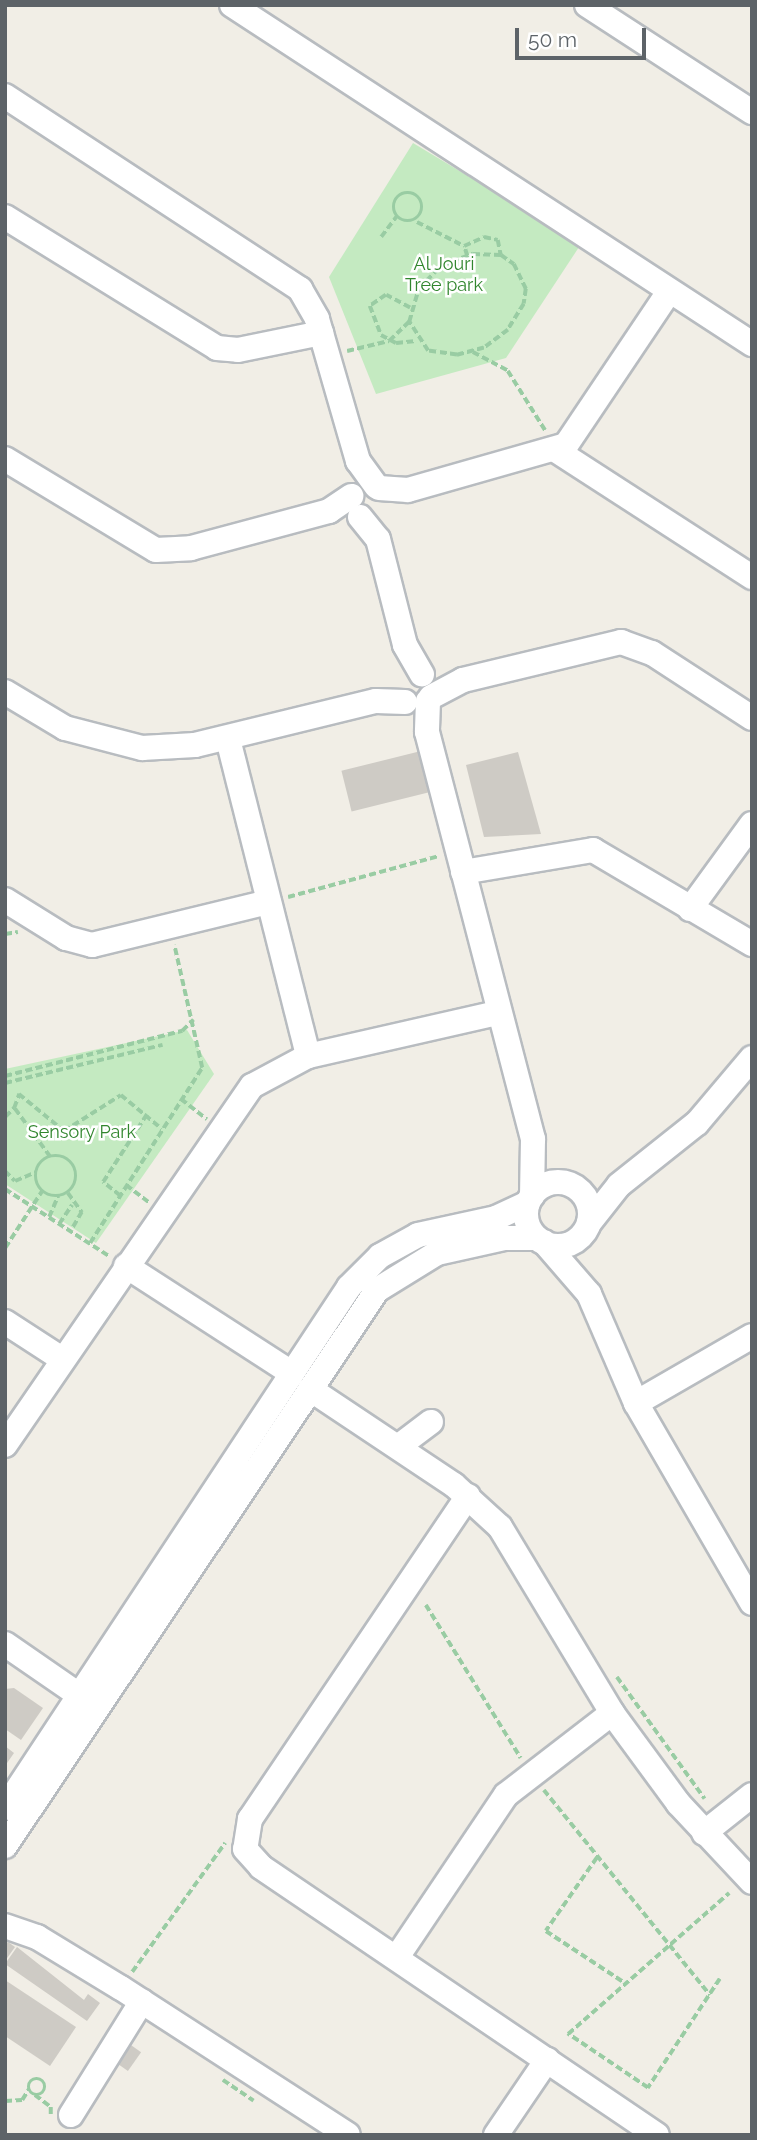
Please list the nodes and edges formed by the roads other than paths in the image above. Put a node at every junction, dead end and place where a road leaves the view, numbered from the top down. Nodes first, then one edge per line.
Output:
1 (232, 5) edge
2 (587, 5) edge
3 (6, 95) edge
4 (752, 113) edge
5 (5, 217) edge
6 (669, 292) junction
7 (325, 344) junction
8 (752, 344) edge
9 (557, 451) junction
10 (5, 459) edge
11 (368, 501) junction
12 (752, 577) edge
13 (415, 690) junction
14 (5, 692) edge
15 (752, 718) edge
16 (228, 739) junction
17 (752, 824) edge
18 (463, 872) junction
19 (5, 900) edge
20 (269, 902) junction
21 (690, 909) junction
22 (752, 944) edge
23 (752, 962) edge
24 (498, 1013) junction
25 (308, 1056) junction
26 (752, 1058) edge
27 (533, 1139) junction
28 (628, 1177) junction
29 (570, 1184) junction
30 (530, 1199) junction
31 (588, 1226) junction
32 (541, 1240) junction
33 (126, 1266) junction
34 (589, 1294) junction
35 (5, 1322) edge
36 (752, 1336) edge
37 (62, 1359) junction
38 (290, 1372) junction
39 (310, 1389) junction
40 (636, 1403) junction
41 (262, 1414) junction
42 (431, 1422) dead end
43 (284, 1429) junction
44 (5, 1445) edge
45 (399, 1446) junction
46 (468, 1496) junction
47 (752, 1604) edge
48 (5, 1644) edge
49 (79, 1695) junction
50 (611, 1713) junction
51 (752, 1795) edge
52 (5, 1808) edge
53 (713, 1826) junction
54 (5, 1846) edge
55 (752, 1882) edge
56 (5, 1908) edge
57 (5, 1926) edge
58 (37, 1937) junction
59 (397, 1957) junction
60 (142, 2001) junction
61 (547, 2060) junction
62 (71, 2115) dead end
63 (348, 2135) edge
64 (496, 2135) edge
65 (657, 2135) edge

1 - 6 street
2 - 4 street
3 - 7 street
5 - 7 street
6 - 8 street
6 - 9 street
7 - 11 street
9 - 11 street
9 - 12 street
10 - 11 street
11 - 13 street
13 - 15 street
13 - 16 street
13 - 18 street
14 - 16 street
16 - 20 street
17 - 21 street
18 - 21 street
18 - 24 street
19 - 20 street
20 - 25 street
21 - 22 street
21 - 23 street
24 - 25 street
24 - 27 street
25 - 33 street
26 - 28 street
27 - 29 street
27 - 30 street
28 - 29 street
28 - 31 street
29 - 30 street
29 - 31 street
30 - 32 street
30 - 38 street
31 - 32 street
31 - 34 street
32 - 34 street
32 - 39 street
33 - 37 street
33 - 38 street
34 - 40 street
35 - 37 street
36 - 40 street
37 - 44 street
38 - 41 street
39 - 43 street
39 - 45 street
40 - 47 street
41 - 43 street
41 - 49 street
42 - 45 street
43 - 54 street
45 - 46 street
46 - 50 street
46 - 59 street
48 - 49 street
49 - 52 street
50 - 53 street
50 - 59 street
51 - 53 street
53 - 55 street
56 - 58 street
57 - 58 street
58 - 60 street
59 - 61 street
60 - 62 street
60 - 63 street
61 - 64 street
61 - 65 street

